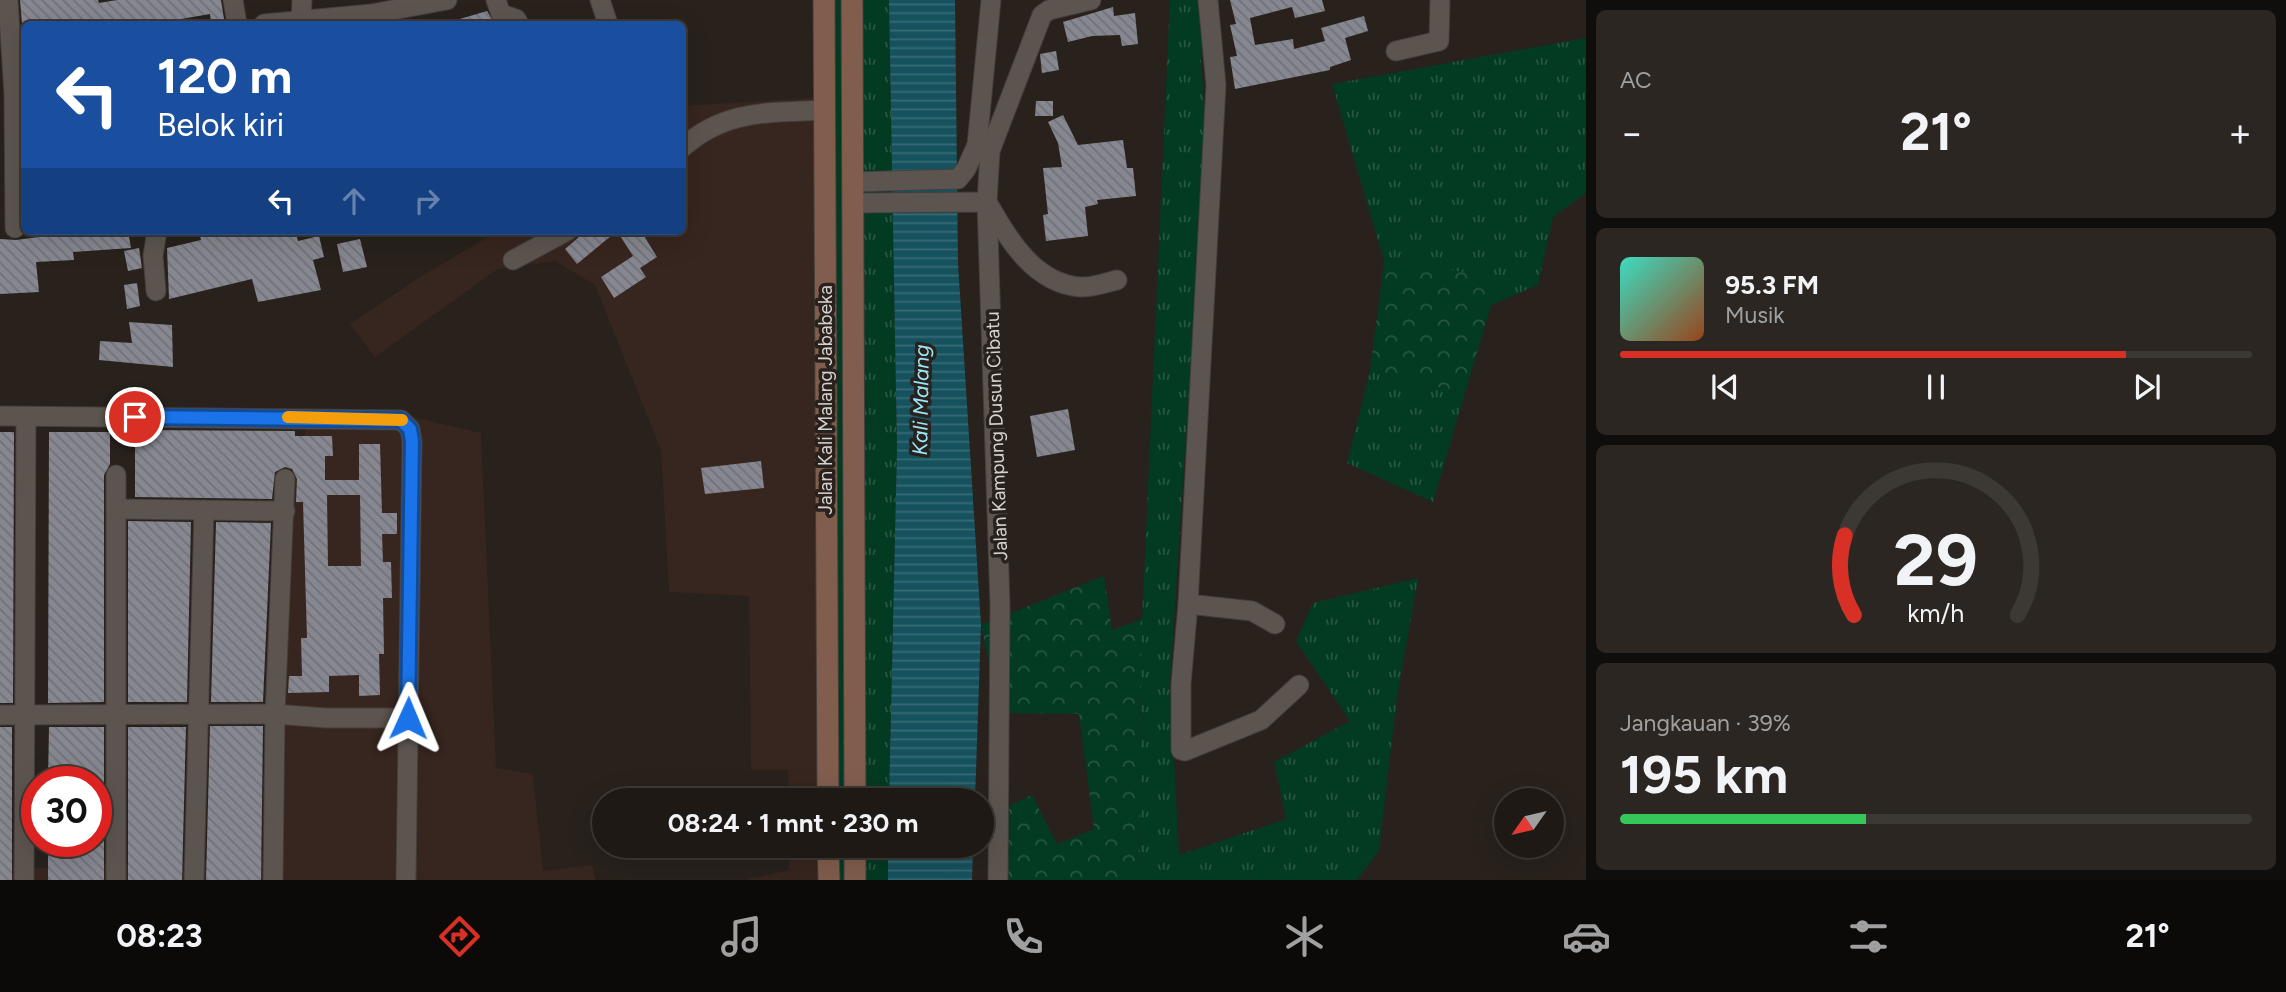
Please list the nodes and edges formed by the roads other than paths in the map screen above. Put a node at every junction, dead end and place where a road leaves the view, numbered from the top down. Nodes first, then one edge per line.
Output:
1 (8, 0) edge
2 (233, 0) edge
3 (447, 0) edge
4 (496, 0) edge
5 (600, 0) edge
6 (824, 0) edge
7 (852, 0) edge
8 (991, 0) edge
9 (1091, 0) edge
10 (1208, 0) edge
11 (1440, 0) edge
12 (302, 1) edge
13 (364, 7) edge
14 (236, 21) edge
15 (301, 21) joint
16 (517, 21) edge
17 (607, 21) edge
18 (12, 50) edge
19 (1396, 51) dead end
20 (824, 110) junction
21 (686, 144) edge
22 (984, 148) junction
23 (858, 196) junction
24 (987, 202) junction
25 (15, 228) dead end
26 (156, 235) edge
27 (560, 235) edge
28 (513, 260) dead end
29 (1117, 280) dead end
30 (156, 291) dead end
31 (0, 416) edge
32 (26, 417) junction
33 (116, 475) dead end
34 (285, 479) dead end
35 (116, 509) junction
36 (204, 510) junction
37 (285, 511) junction
38 (1188, 604) junction
39 (1275, 624) dead end
40 (1299, 685) dead end
41 (275, 714) junction
42 (0, 715) edge
43 (24, 715) junction
44 (116, 716) junction
45 (197, 716) junction
46 (408, 718) junction
47 (828, 788) edge
48 (855, 788) edge
49 (828, 858) edge
50 (855, 858) edge
51 (24, 880) edge
52 (116, 880) edge
53 (194, 880) edge
54 (273, 880) edge
55 (406, 880) edge
56 (829, 880) edge
57 (855, 880) edge
58 (998, 880) edge

1 - 18 street
2 - 14 street
3 - 13 street
4 - 16 street
5 - 17 street
6 - 20 main road, Jalan Kali Malang Jababeka
7 - 23 main road, Jalan Kali Malang Jababeka
8 - 22 street, Jalan Kampung Dusun Cibatu
9 - 22 street
10 - 38 street
11 - 19 street
12 - 15 street
13 - 15 street
18 - 25 street
20 - 21 street
20 - 47 main road, Jalan Kali Malang Jababeka
22 - 23 street
22 - 24 street, Jalan Kampung Dusun Cibatu
23 - 24 street
23 - 48 main road, Jalan Kali Malang Jababeka
24 - 29 street
24 - 58 street, Jalan Kampung Dusun Cibatu
26 - 30 street
27 - 28 street
31 - 32 street
32 - 43 street
32 - 46 street
33 - 35 street
34 - 37 street
35 - 36 street
35 - 44 street
36 - 37 street
36 - 45 street
37 - 41 street
38 - 39 street
38 - 40 street
41 - 45 street
41 - 46 street
41 - 54 street
42 - 43 street
43 - 44 street
43 - 51 street
44 - 45 street
44 - 52 street
45 - 53 street
46 - 55 street
49 - 56 main road
50 - 57 main road

